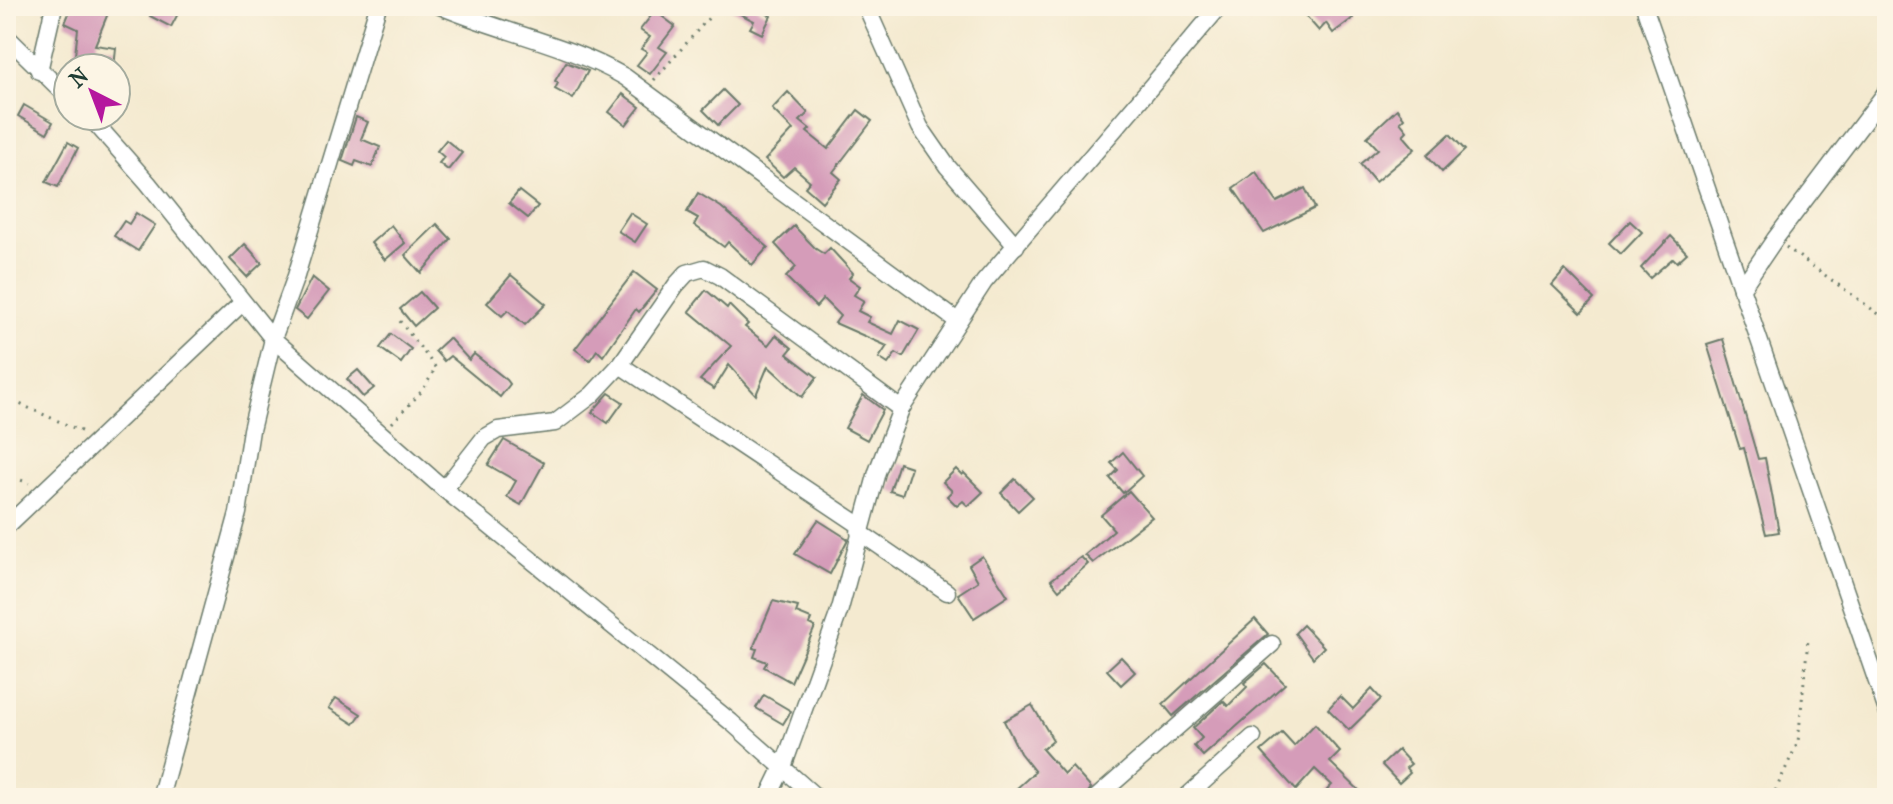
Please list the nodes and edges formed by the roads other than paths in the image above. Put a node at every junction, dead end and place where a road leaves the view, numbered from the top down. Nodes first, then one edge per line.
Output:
1 (54, 6) edge
2 (378, 6) edge
3 (440, 6) edge
4 (866, 6) edge
5 (1220, 6) edge
6 (1644, 6) edge
7 (6, 36) edge
8 (39, 71) junction
9 (52, 83) edge
10 (1887, 91) edge
11 (103, 132) edge
12 (1016, 246) junction
13 (1741, 289) junction
14 (242, 303) junction
15 (956, 320) junction
16 (273, 339) junction
17 (620, 365) junction
18 (901, 409) junction
19 (444, 489) junction
20 (9, 521) edge
21 (860, 529) junction
22 (947, 592) dead end
23 (1272, 644) dead end
24 (1887, 711) edge
25 (1253, 737) dead end
26 (783, 767) junction
27 (160, 798) edge
28 (768, 798) edge
29 (817, 798) edge
30 (1096, 798) edge
31 (1185, 798) edge

1 - 8 street
2 - 16 street
3 - 15 street
4 - 12 street
5 - 12 street
6 - 13 street
7 - 8 street
8 - 9 street
10 - 13 street
11 - 14 street
12 - 15 street
13 - 24 street
14 - 16 street
14 - 20 street
15 - 18 street
16 - 19 street
16 - 27 street
17 - 18 street
17 - 19 street
17 - 21 street
18 - 21 street
19 - 26 street
21 - 22 street
21 - 26 street
23 - 30 street
25 - 31 street
26 - 28 street
26 - 29 street

